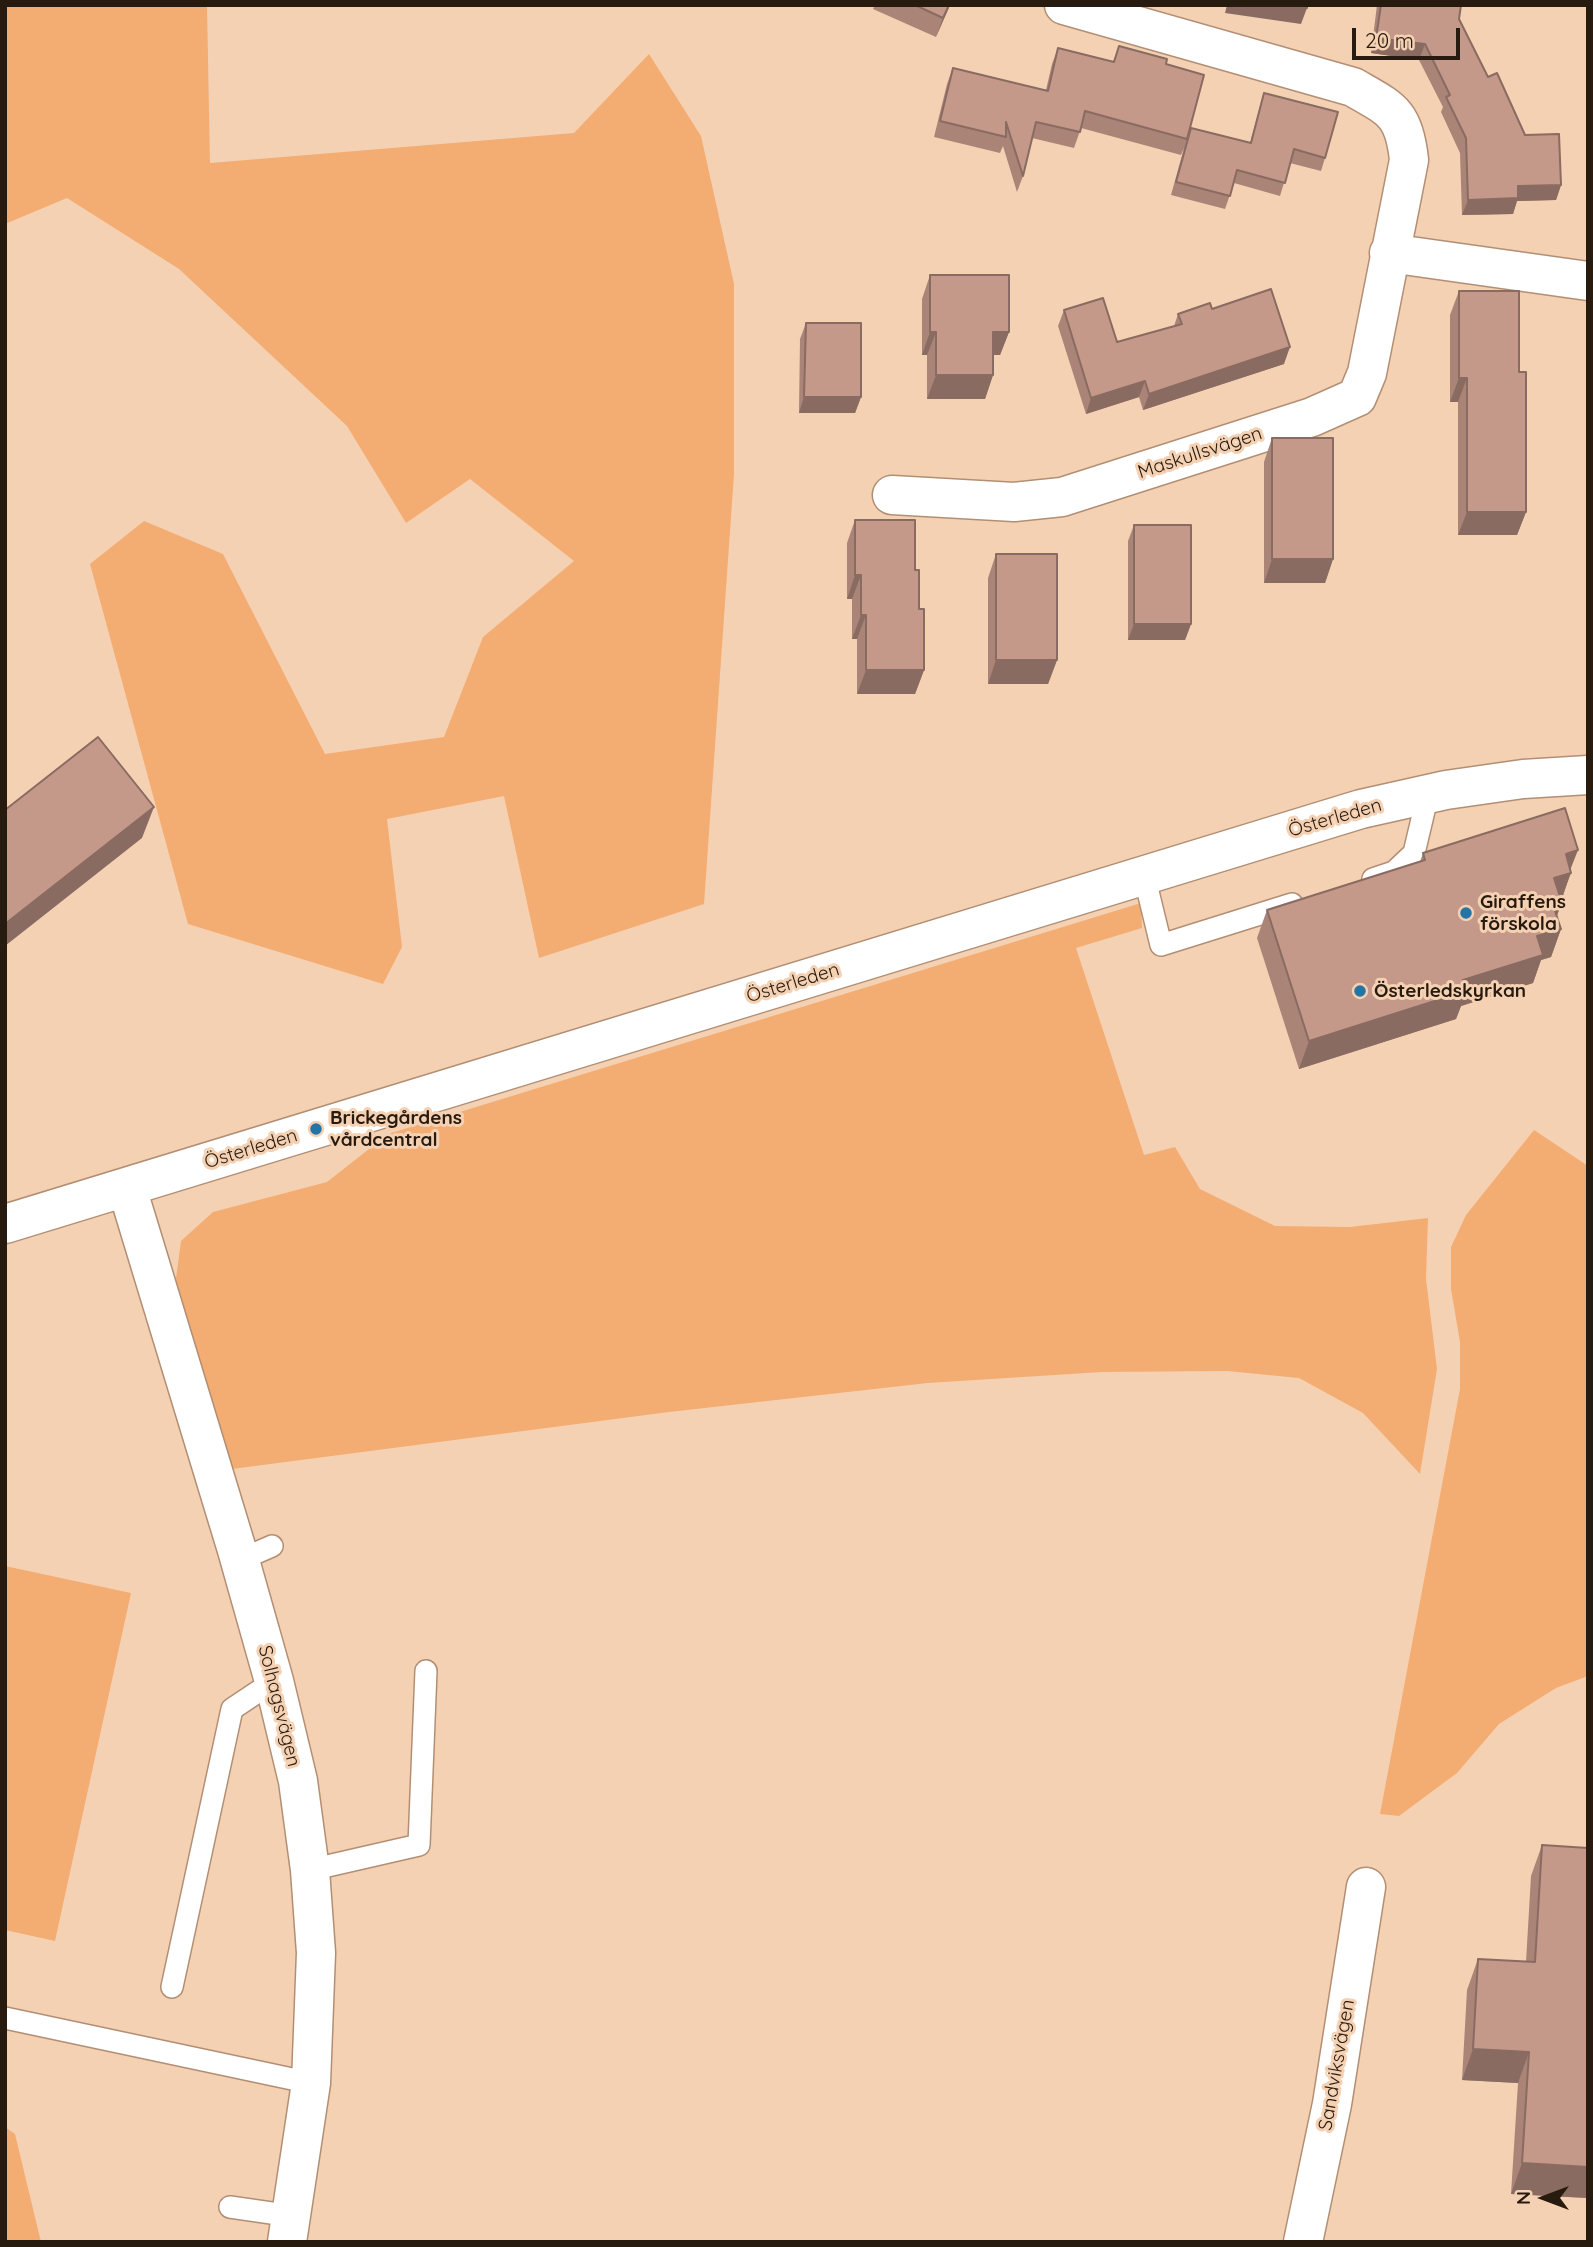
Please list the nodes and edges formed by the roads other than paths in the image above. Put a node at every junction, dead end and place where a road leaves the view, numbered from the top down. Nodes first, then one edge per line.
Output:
1 (1064, 5) edge
2 (1390, 253) junction
3 (1588, 281) edge
4 (892, 495) dead end
5 (1588, 775) edge
6 (1427, 794) junction
7 (1144, 874) junction
8 (1359, 884) edge
9 (1309, 899) edge
10 (127, 1188) junction
11 (5, 1224) edge
12 (426, 1671) dead end
13 (274, 1681) junction
14 (310, 1870) junction
15 (1366, 1887) dead end
16 (172, 1987) dead end
17 (5, 2018) edge
18 (311, 2083) junction
19 (230, 2207) dead end
20 (289, 2229) edge
21 (1303, 2242) edge

1 - 2 street, Maskullsvägen
2 - 3 street
2 - 4 street, Maskullsvägen
5 - 6 street, Österleden
6 - 7 street, Österleden
6 - 8 lane
7 - 9 lane
7 - 10 street, Österleden
10 - 11 street, Österleden
10 - 13 street, Solhagsvägen
12 - 14 lane
13 - 14 street, Solhagsvägen
13 - 16 lane
14 - 18 street, Solhagsvägen
15 - 21 street, Sandviksvägen
17 - 18 lane
18 - 20 street, Solhagsvägen
19 - 20 lane

